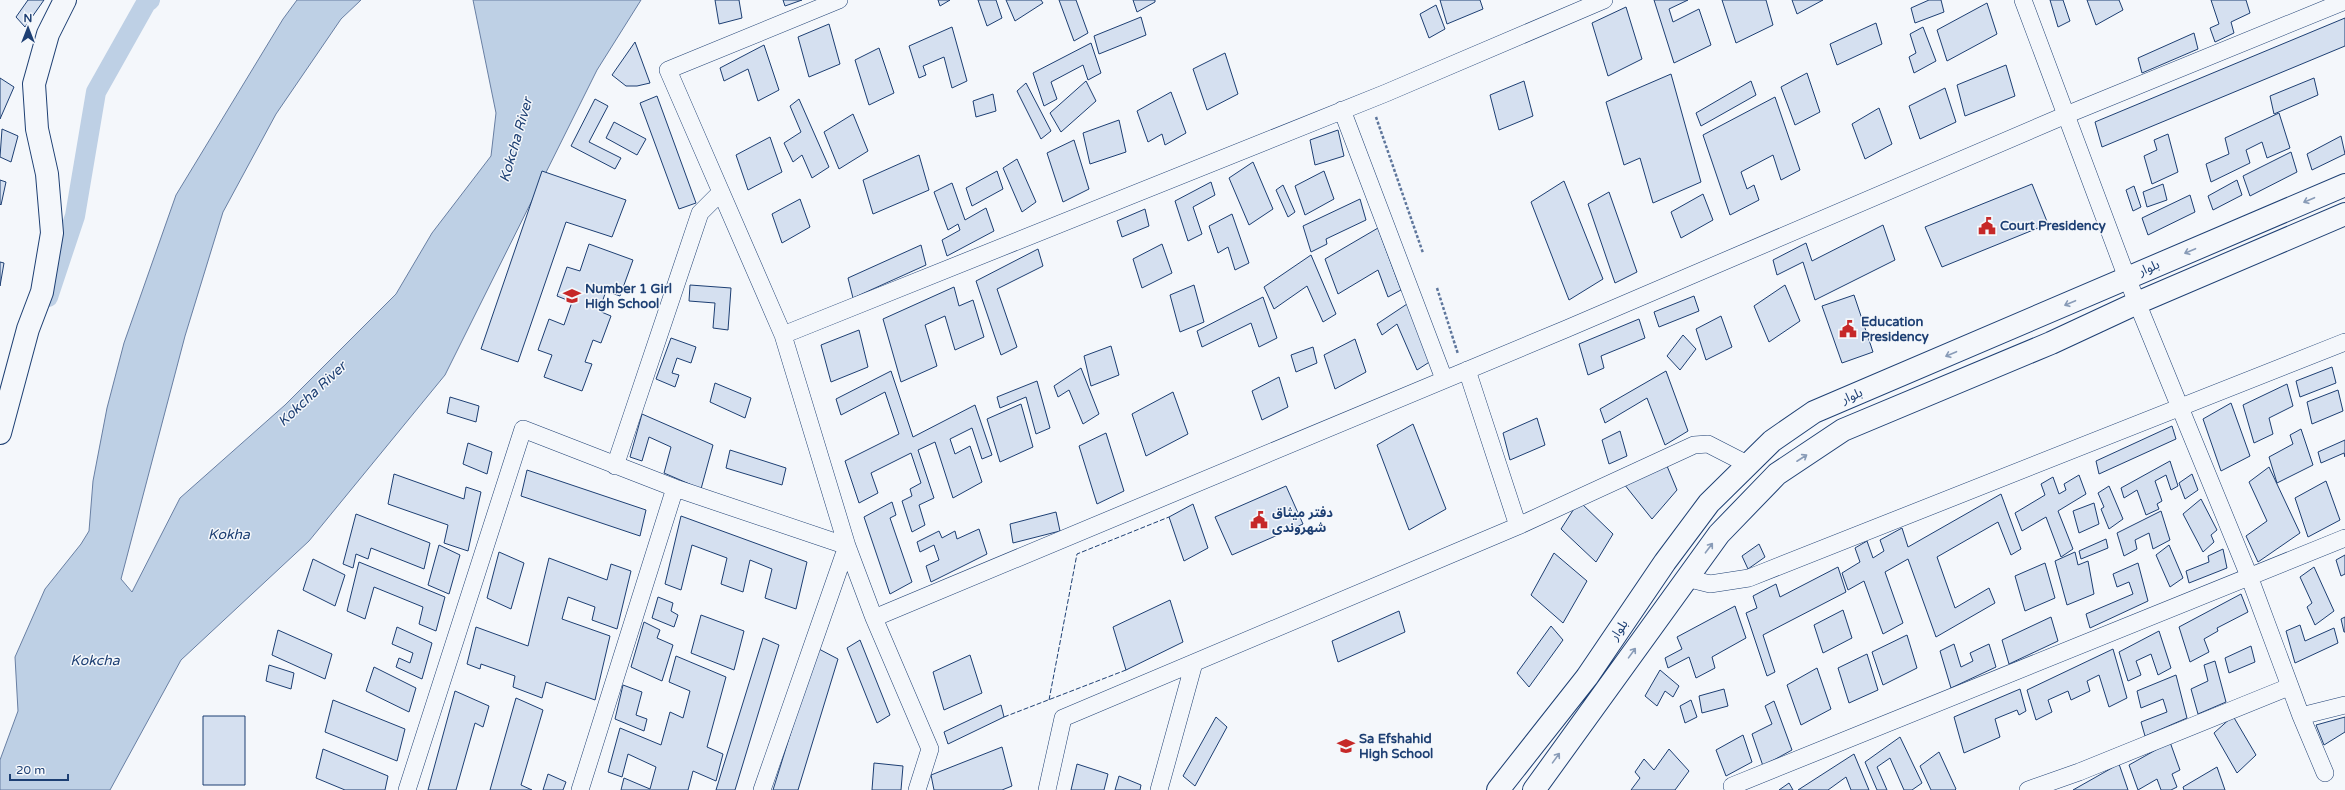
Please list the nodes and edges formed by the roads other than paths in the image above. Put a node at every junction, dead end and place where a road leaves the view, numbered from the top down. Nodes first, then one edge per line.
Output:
1 (65, 0) edge
2 (839, 0) edge
3 (1604, 0) edge
4 (2023, 0) edge
5 (2345, 1) edge
6 (1342, 110) junction
7 (2066, 115) junction
8 (2345, 185) edge
9 (721, 192) junction
10 (2345, 214) edge
11 (2127, 278) junction
12 (2137, 303) junction
13 (783, 335) junction
14 (2345, 342) edge
15 (1465, 371) junction
16 (1444, 379) junction
17 (2179, 408) junction
18 (0, 433) edge
19 (1747, 464) junction
20 (615, 466) junction
21 (675, 488) junction
22 (1518, 526) junction
23 (2345, 538) edge
24 (847, 546) junction
25 (2249, 576) junction
26 (1686, 578) junction
27 (874, 618) junction
28 (1194, 663) junction
29 (1587, 677) junction
30 (2289, 687) junction
31 (1605, 690) junction
32 (2345, 705) edge
33 (2301, 716) junction
34 (2325, 773) dead end
35 (407, 790) edge
36 (580, 790) edge
37 (762, 790) edge
38 (917, 790) edge
39 (1047, 790) edge
40 (1159, 790) edge
41 (1498, 790) edge
42 (1534, 790) edge
43 (1734, 790) edge
44 (2028, 790) edge

1 - 18 main road
2 - 9 street
3 - 6 street
4 - 7 street
5 - 7 street
6 - 13 street
6 - 16 street
7 - 11 street
7 - 15 street
8 -> 11 main road, بلوار
9 - 13 street
9 - 20 street
10 - 12 main road, بلوار
11 - 12 street
11 -> 19 main road, بلوار
12 - 17 street
26 -> 12 main road, بلوار
13 - 24 street
14 - 17 street
15 - 16 street
15 - 22 street
16 - 27 street
17 - 25 street
17 - 26 street
19 - 22 street
19 - 29 main road, بلوار
20 - 21 street
20 - 35 street
21 - 24 street
21 - 36 street
22 - 28 street
23 - 25 street
24 - 27 street
24 - 37 street
25 - 30 street
25 - 43 street
31 -> 26 main road, بلوار
27 - 38 street
28 - 39 street
28 - 40 street
29 - 31 main road
29 - 41 main road, بلوار
30 - 33 street
30 - 44 street
42 -> 31 main road, بلوار
32 - 33 street
33 - 34 street

